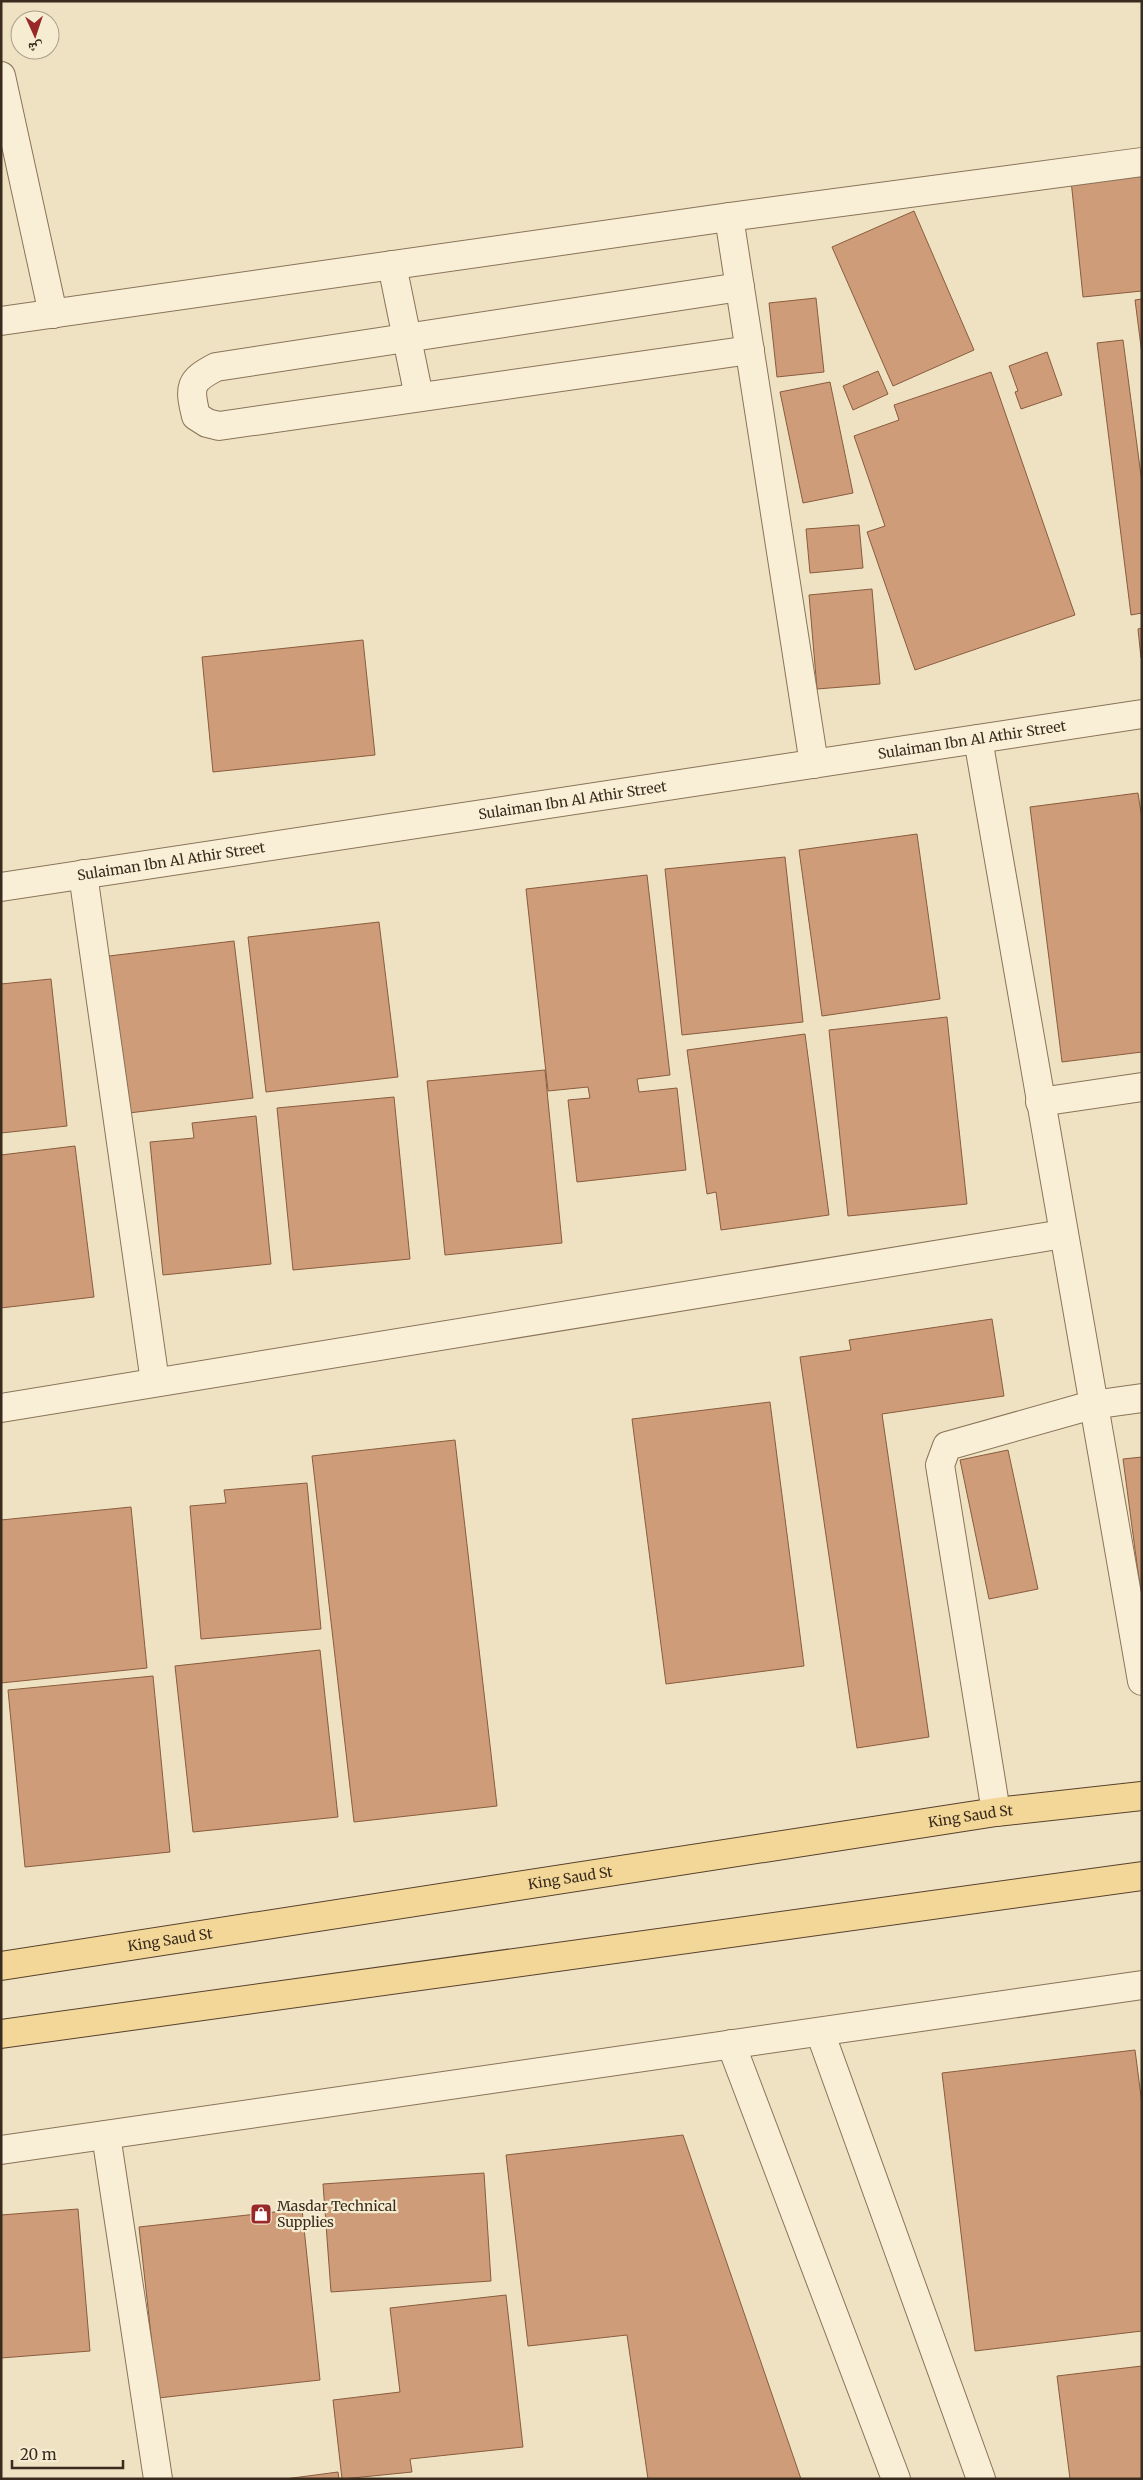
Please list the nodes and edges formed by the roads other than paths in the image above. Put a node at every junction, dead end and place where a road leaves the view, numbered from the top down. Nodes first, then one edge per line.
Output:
1 (1, 76) edge
2 (1142, 162) edge
3 (729, 217) junction
4 (392, 265) junction
5 (740, 287) junction
6 (53, 314) junction
7 (1, 321) edge
8 (407, 338) junction
9 (750, 350) junction
10 (419, 397) junction
11 (1142, 714) edge
12 (978, 739) junction
13 (814, 764) junction
14 (84, 874) junction
15 (1, 887) edge
16 (1142, 1086) edge
17 (1040, 1102) junction
18 (1062, 1234) junction
19 (155, 1382) junction
20 (1142, 1398) edge
21 (1092, 1405) junction
22 (1, 1408) edge
23 (1142, 1682) edge
24 (1142, 1796) edge
25 (996, 1812) junction
26 (1142, 1876) edge
27 (1, 1966) edge
28 (1142, 1985) edge
29 (820, 2032) junction
30 (1, 2034) edge
31 (732, 2044) junction
32 (106, 2135) junction
33 (1, 2150) edge
34 (158, 2479) edge
35 (896, 2479) edge
36 (981, 2479) edge

1 - 6 street
2 - 3 street
3 - 4 street
3 - 5 street
4 - 6 street
4 - 8 street
5 - 8 street
5 - 9 street
6 - 7 street
8 - 10 street
8 - 10 street
9 - 10 street
9 - 13 street
11 - 12 street, Sulaiman Ibn Al Athir Street
12 - 13 street, Sulaiman Ibn Al Athir Street
12 - 17 street
13 - 14 street, Sulaiman Ibn Al Athir Street
14 - 15 street, Sulaiman Ibn Al Athir Street
14 - 19 street
16 - 17 street
17 - 18 street
18 - 19 street
18 - 21 street
19 - 22 street
20 - 21 street
21 - 23 street
21 - 25 street
24 - 25 main road, King Saud St
25 - 27 main road, King Saud St
26 - 30 main road
28 - 29 street
29 - 31 street
29 - 36 street
31 - 32 street
31 - 35 street
32 - 33 street
32 - 34 street

